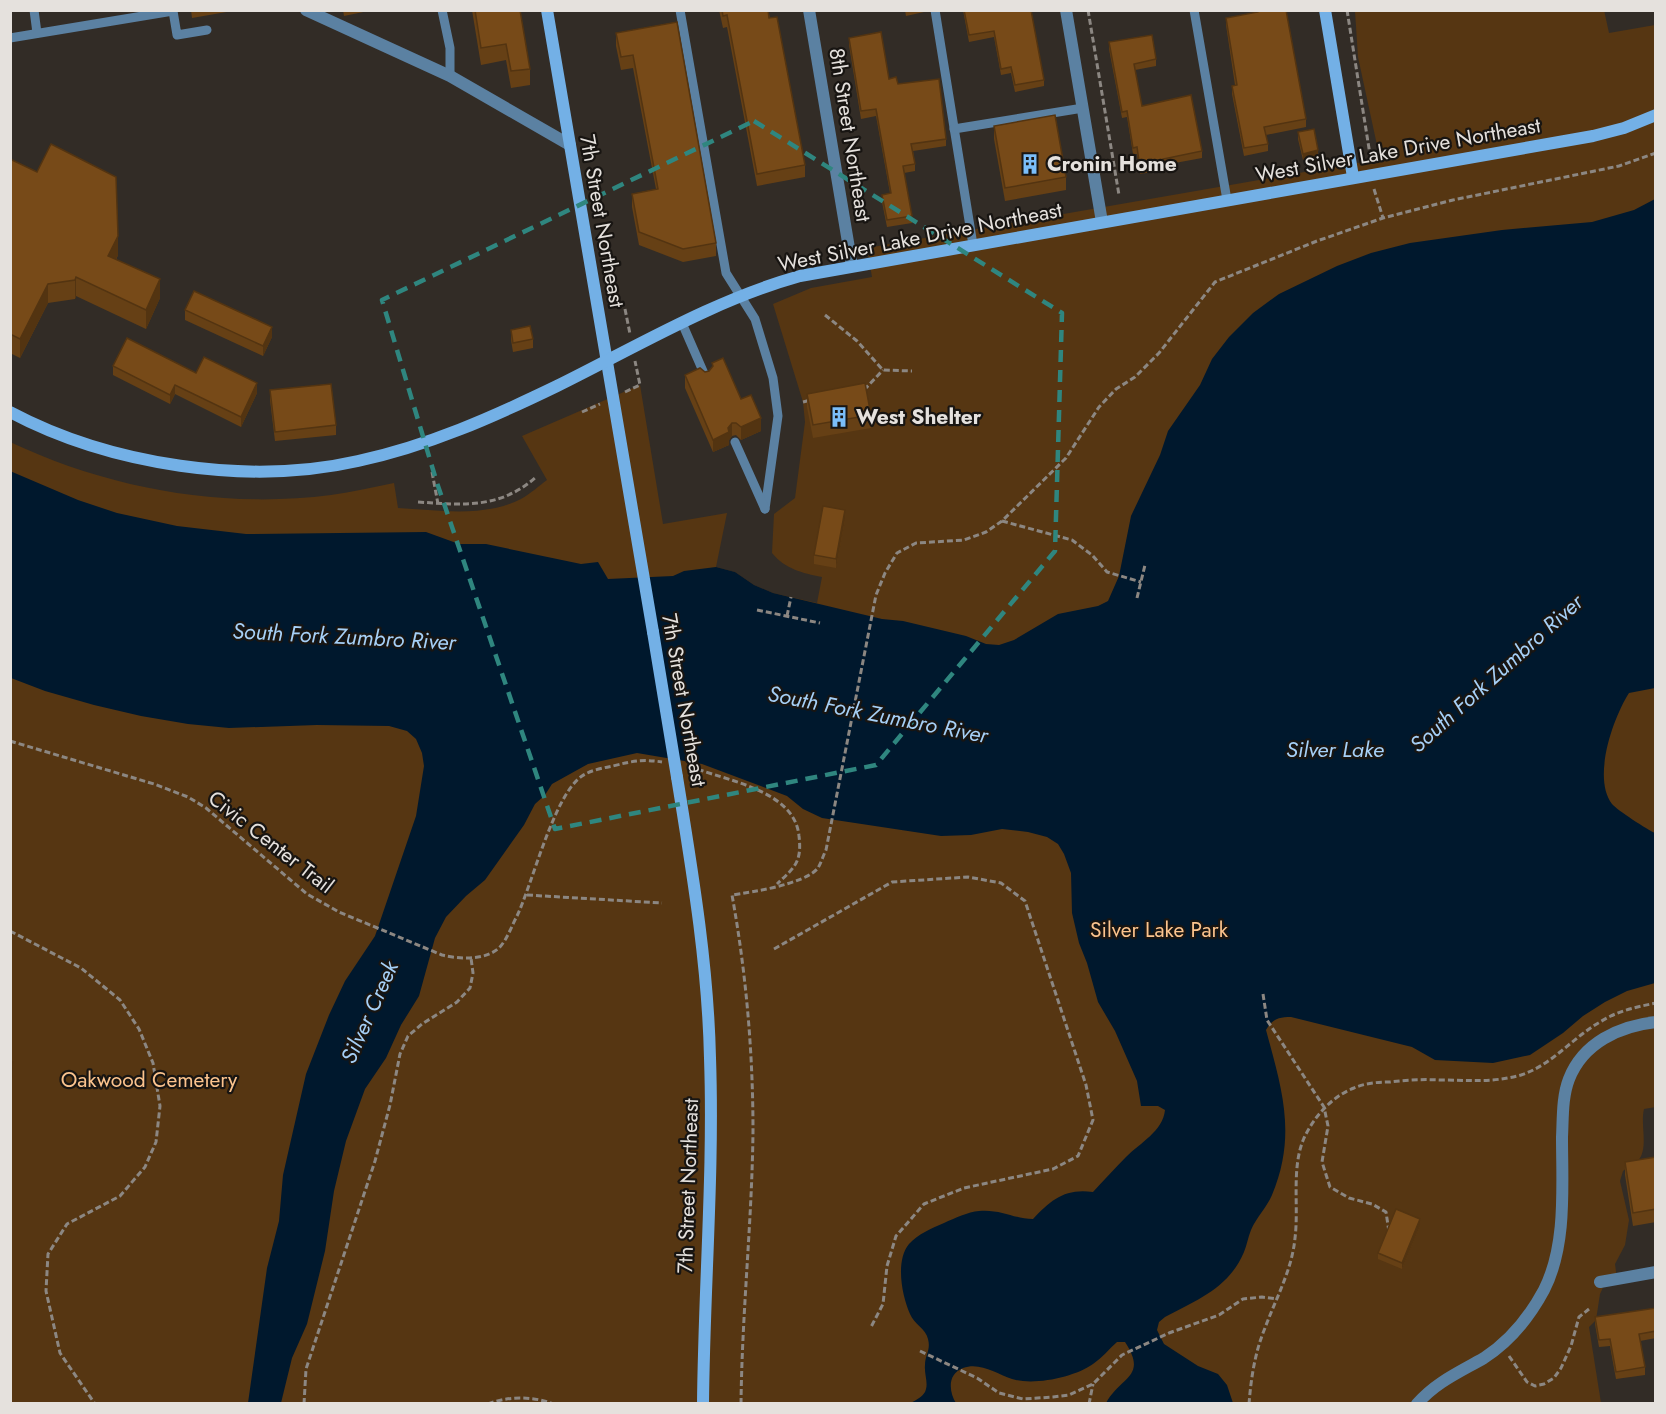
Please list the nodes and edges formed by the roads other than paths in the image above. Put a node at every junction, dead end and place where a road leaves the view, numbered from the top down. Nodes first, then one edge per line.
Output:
1 (34, 10) edge
2 (306, 10) edge
3 (442, 10) edge
4 (547, 10) edge
5 (680, 10) edge
6 (809, 10) edge
7 (935, 10) edge
8 (1066, 10) edge
9 (1194, 10) edge
10 (1325, 10) edge
11 (207, 30) dead end
12 (37, 33) junction
13 (10, 38) edge
14 (450, 76) junction
15 (1083, 108) junction
16 (1656, 116) edge
17 (954, 129) junction
18 (570, 146) junction
19 (1353, 177) junction
20 (1227, 200) junction
21 (1102, 222) junction
22 (973, 245) junction
23 (852, 266) junction
24 (742, 296) junction
25 (682, 323) junction
26 (606, 361) junction
27 (706, 378) edge
28 (10, 412) edge
29 (735, 442) dead end
30 (1656, 1022) edge
31 (1656, 1272) edge
32 (1600, 1282) dead end
33 (703, 1404) edge
34 (1417, 1404) edge

1 - 12 lane
2 - 14 street
3 - 14 lane
4 - 18 street, 7th Street Northeast
5 - 24 lane
6 - 23 street, 8th Street Northeast
7 - 17 lane
8 - 15 street
9 - 20 lane
10 - 19 street
11 - 12 lane
12 - 13 lane
14 - 18 street
15 - 17 lane
15 - 21 street
16 - 19 street, West Silver Lake Drive Northeast
17 - 22 lane
18 - 26 street, 7th Street Northeast
19 - 20 street, West Silver Lake Drive Northeast
20 - 21 street, West Silver Lake Drive Northeast
21 - 22 street, West Silver Lake Drive Northeast
22 - 23 street, West Silver Lake Drive Northeast
23 - 24 street, West Silver Lake Drive Northeast
24 - 25 street, West Silver Lake Drive Northeast
24 - 29 lane
25 - 26 street, West Silver Lake Drive Northeast
25 - 27 lane
26 - 28 street, West Silver Lake Drive Northeast
26 - 33 street, 7th Street Northeast, bridge
30 - 34 street
31 - 32 street

